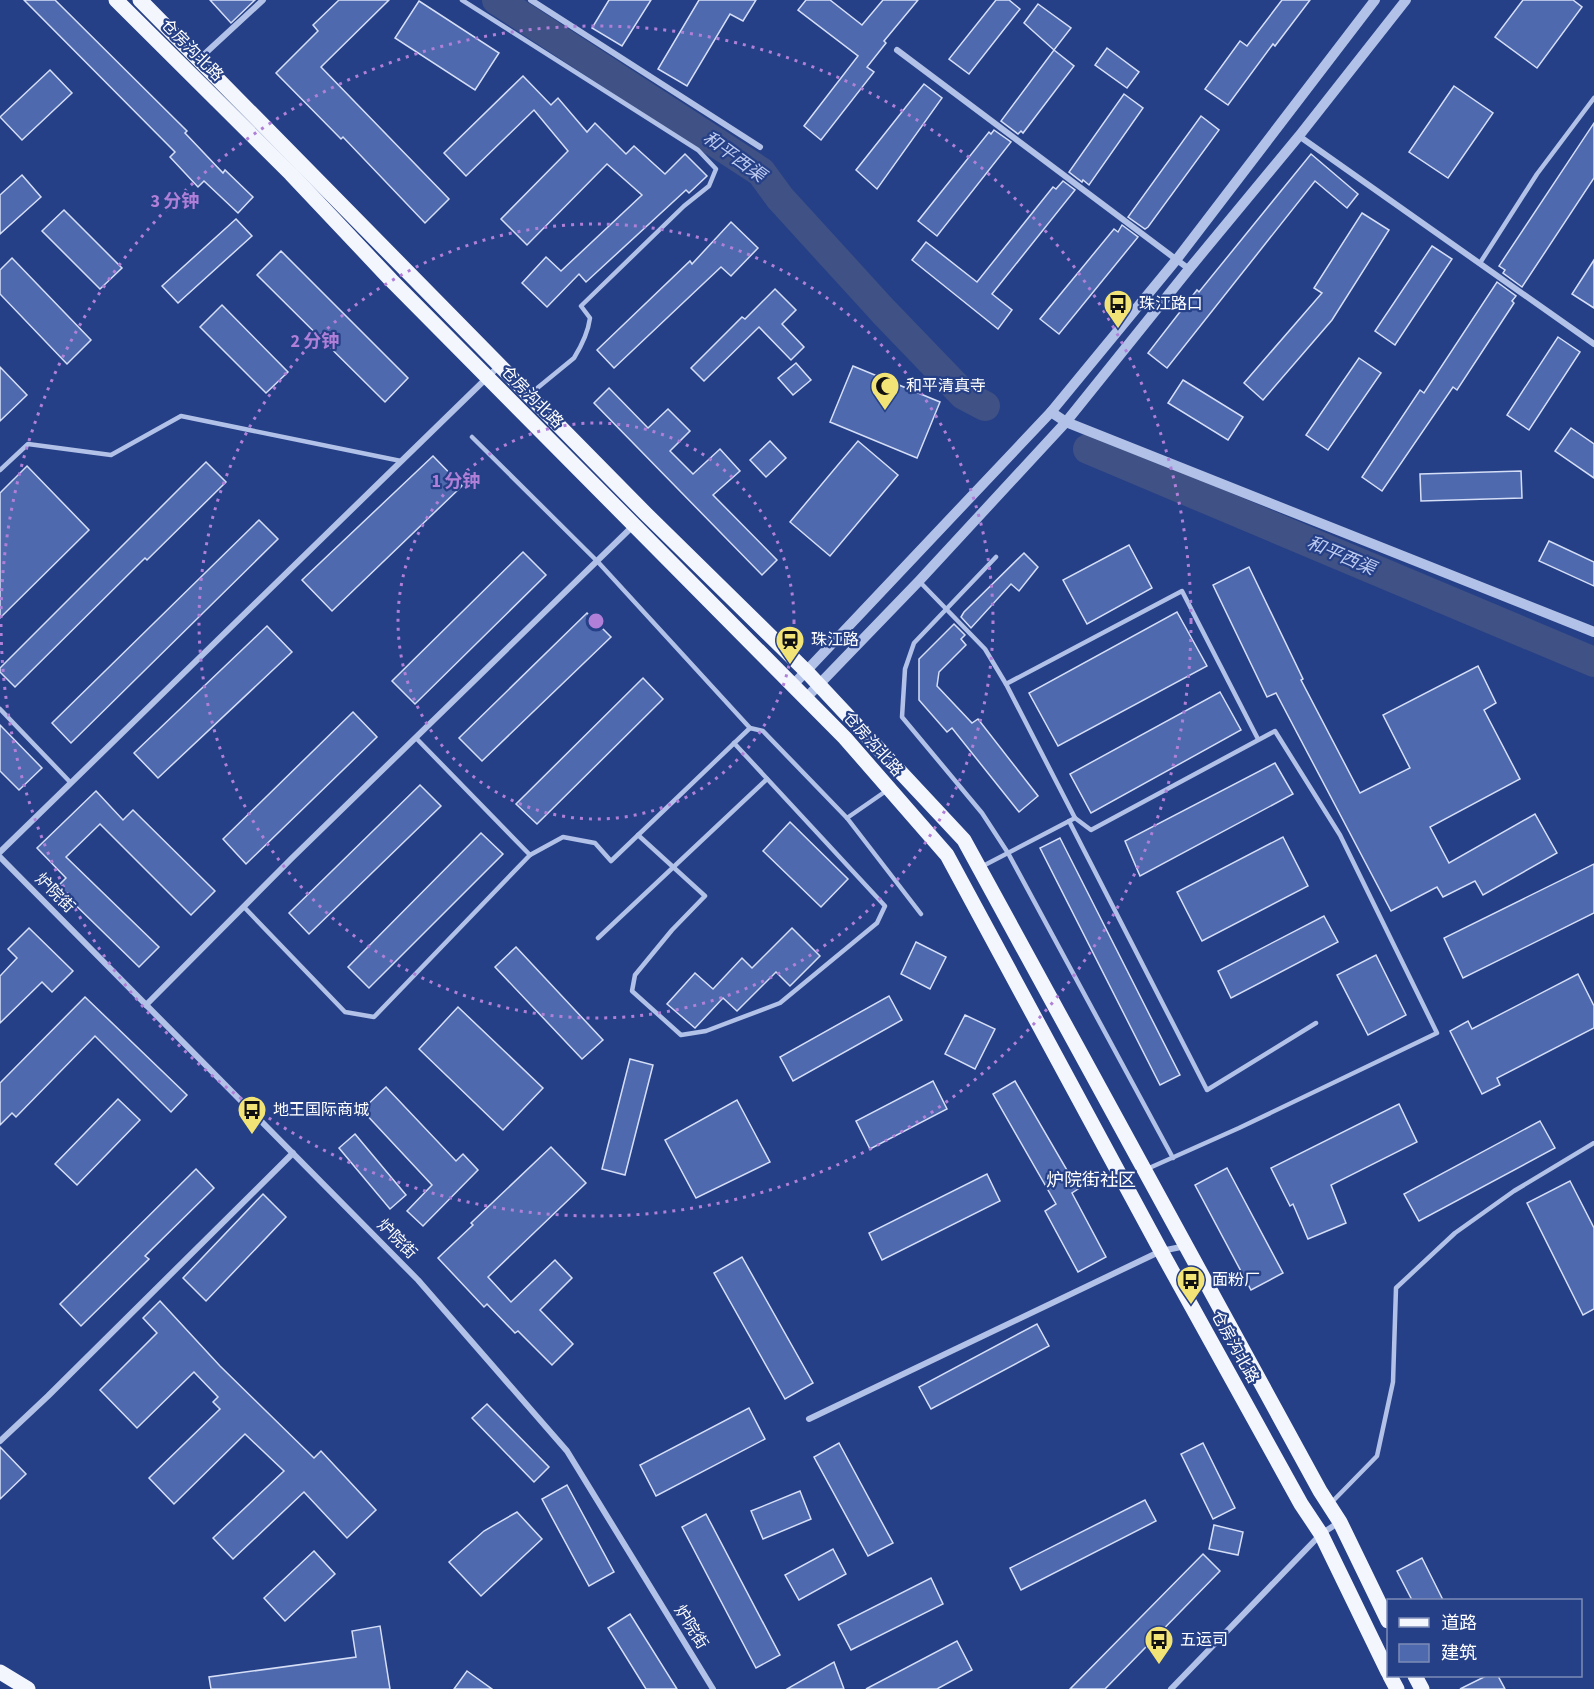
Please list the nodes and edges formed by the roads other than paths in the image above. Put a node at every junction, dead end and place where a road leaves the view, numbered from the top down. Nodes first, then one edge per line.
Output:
1 (116, 0) edge
2 (140, 0) edge
3 (263, 0) edge
4 (462, 0) edge
5 (531, 0) edge
6 (1375, 0) edge
7 (1406, 0) edge
8 (897, 50) dead end
9 (199, 60) junction
10 (187, 71) junction
11 (1593, 101) edge
12 (1299, 136) junction
13 (760, 147) dead end
14 (1177, 259) junction
15 (1480, 263) junction
16 (1189, 269) junction
17 (1594, 344) edge
18 (499, 366) junction
19 (487, 377) junction
20 (528, 396) junction
21 (1051, 412) junction
22 (1066, 422) junction
23 (472, 437) dead end
24 (401, 461) junction
25 (0, 470) edge
26 (634, 525) junction
27 (996, 557) dead end
28 (598, 562) junction
29 (919, 581) junction
30 (947, 610) junction
31 (1594, 632) edge
32 (806, 671) junction
33 (819, 684) junction
34 (1006, 684) junction
35 (793, 685) junction
36 (806, 698) junction
37 (0, 709) edge
38 (750, 728) junction
39 (416, 738) junction
40 (1258, 739) junction
41 (734, 743) junction
42 (767, 779) junction
43 (71, 783) junction
44 (889, 788) junction
45 (847, 818) junction
46 (1075, 818) junction
47 (1069, 821) junction
48 (638, 835) junction
49 (0, 852) edge
50 (1008, 853) junction
51 (530, 855) junction
52 (0, 857) edge
53 (673, 867) junction
54 (980, 868) junction
55 (244, 907) junction
56 (921, 914) dead end
57 (598, 938) dead end
58 (146, 1005) junction
59 (1316, 1023) dead end
60 (1594, 1143) edge
61 (293, 1153) junction
62 (1173, 1158) junction
63 (1145, 1170) junction
64 (1186, 1246) junction
65 (1161, 1251) junction
66 (809, 1419) dead end
67 (0, 1441) edge
68 (1329, 1505) junction
69 (1340, 1522) junction
70 (1321, 1534) junction
71 (1387, 1617) edge
72 (1387, 1670) edge
73 (0, 1672) edge
74 (28, 1689) edge
75 (713, 1689) edge
76 (1171, 1689) edge

1 - 10 main road, 仓房沟北路
2 - 9 main road, 仓房沟北路
3 - 9 street
4 - 20 lane
5 - 13 street
6 - 14 street
7 - 12 street
8 - 14 street
9 - 10 street
9 - 18 main road, 仓房沟北路
10 - 19 main road, 仓房沟北路
11 - 15 lane
12 - 15 street
12 - 16 street
14 - 16 street
14 - 21 street
15 - 17 street
16 - 22 street
18 - 19 street
18 - 20 main road, 仓房沟北路
19 - 24 street
19 - 26 main road, 仓房沟北路
20 - 32 main road, 仓房沟北路
21 - 22 street
21 - 32 street
22 - 29 street
22 - 31 street
23 - 28 lane
24 - 25 lane
24 - 43 street
26 - 28 street
26 - 35 main road, 仓房沟北路
27 - 30 lane
28 - 38 lane
28 - 39 street
29 - 30 lane
29 - 33 street
30 - 34 lane
30 - 50 lane
32 - 33 main road, 仓房沟北路
32 - 35 street
33 - 36 street
33 - 54 main road, 仓房沟北路
34 - 40 lane
34 - 46 lane
35 - 36 main road, 仓房沟北路
36 - 44 main road, 仓房沟北路
37 - 43 lane
38 - 41 lane
38 - 45 lane
39 - 51 lane
39 - 55 street
40 - 46 lane
40 - 62 lane
41 - 42 lane
41 - 48 lane
42 - 53 lane
42 - 53 lane
43 - 49 street
44 - 45 lane
44 - 65 main road, 仓房沟北路
45 - 56 lane
46 - 47 lane
47 - 50 lane
47 - 59 lane
48 - 51 lane
48 - 53 lane
50 - 54 lane
50 - 62 lane
51 - 55 lane
52 - 58 street, 炉院街
53 - 57 lane
54 - 63 main road, 仓房沟北路
55 - 58 street
58 - 61 street, 炉院街
60 - 68 lane
61 - 67 street
61 - 75 street, 炉院街
62 - 63 lane
63 - 64 main road, 仓房沟北路
64 - 65 street
64 - 68 main road, 仓房沟北路
65 - 66 street
65 - 70 main road, 仓房沟北路
68 - 69 main road, 仓房沟北路
69 - 70 street
69 - 71 main road, 仓房沟北路
70 - 72 main road, 仓房沟北路
70 - 76 street
73 - 74 main road

